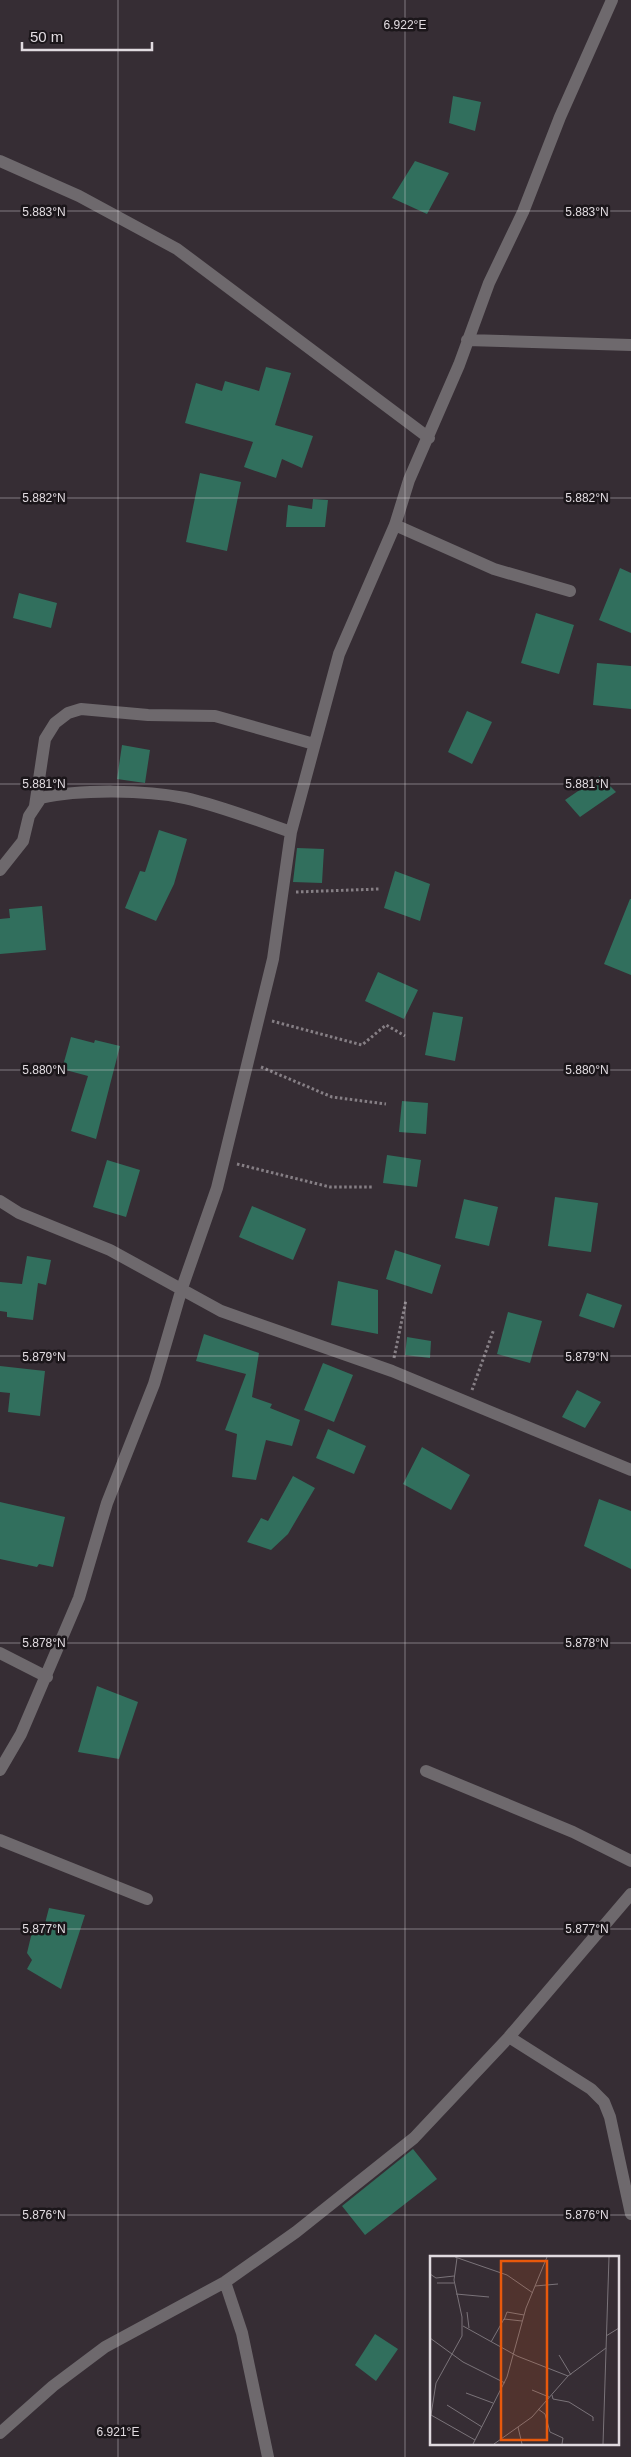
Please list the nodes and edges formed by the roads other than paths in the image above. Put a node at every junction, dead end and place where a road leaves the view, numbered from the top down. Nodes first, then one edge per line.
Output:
1 (612, 0) edge
2 (0, 160) edge
3 (467, 340) junction
4 (631, 345) edge
5 (429, 438) junction
6 (395, 525) junction
7 (570, 591) dead end
8 (314, 744) junction
9 (35, 806) junction
10 (291, 832) junction
11 (0, 870) edge
12 (0, 1202) edge
13 (182, 1288) junction
14 (631, 1470) edge
15 (0, 1653) edge
16 (47, 1677) junction
17 (0, 1770) edge
18 (426, 1771) dead end
19 (0, 1840) edge
20 (631, 1861) edge
21 (631, 1894) edge
22 (147, 1899) dead end
23 (509, 2037) junction
24 (631, 2214) edge
25 (224, 2282) junction
26 (0, 2434) edge
27 (268, 2457) edge

1 - 3 street
2 - 5 street
3 - 4 street
3 - 5 street
5 - 6 street
6 - 7 street
6 - 8 street
8 - 9 street
8 - 10 street
9 - 10 street
9 - 11 street
10 - 13 street
12 - 13 street
13 - 14 street
13 - 16 street
15 - 16 street
16 - 17 street
18 - 20 street
19 - 22 street
21 - 23 street
23 - 24 street
23 - 25 street
25 - 26 street
25 - 27 street

